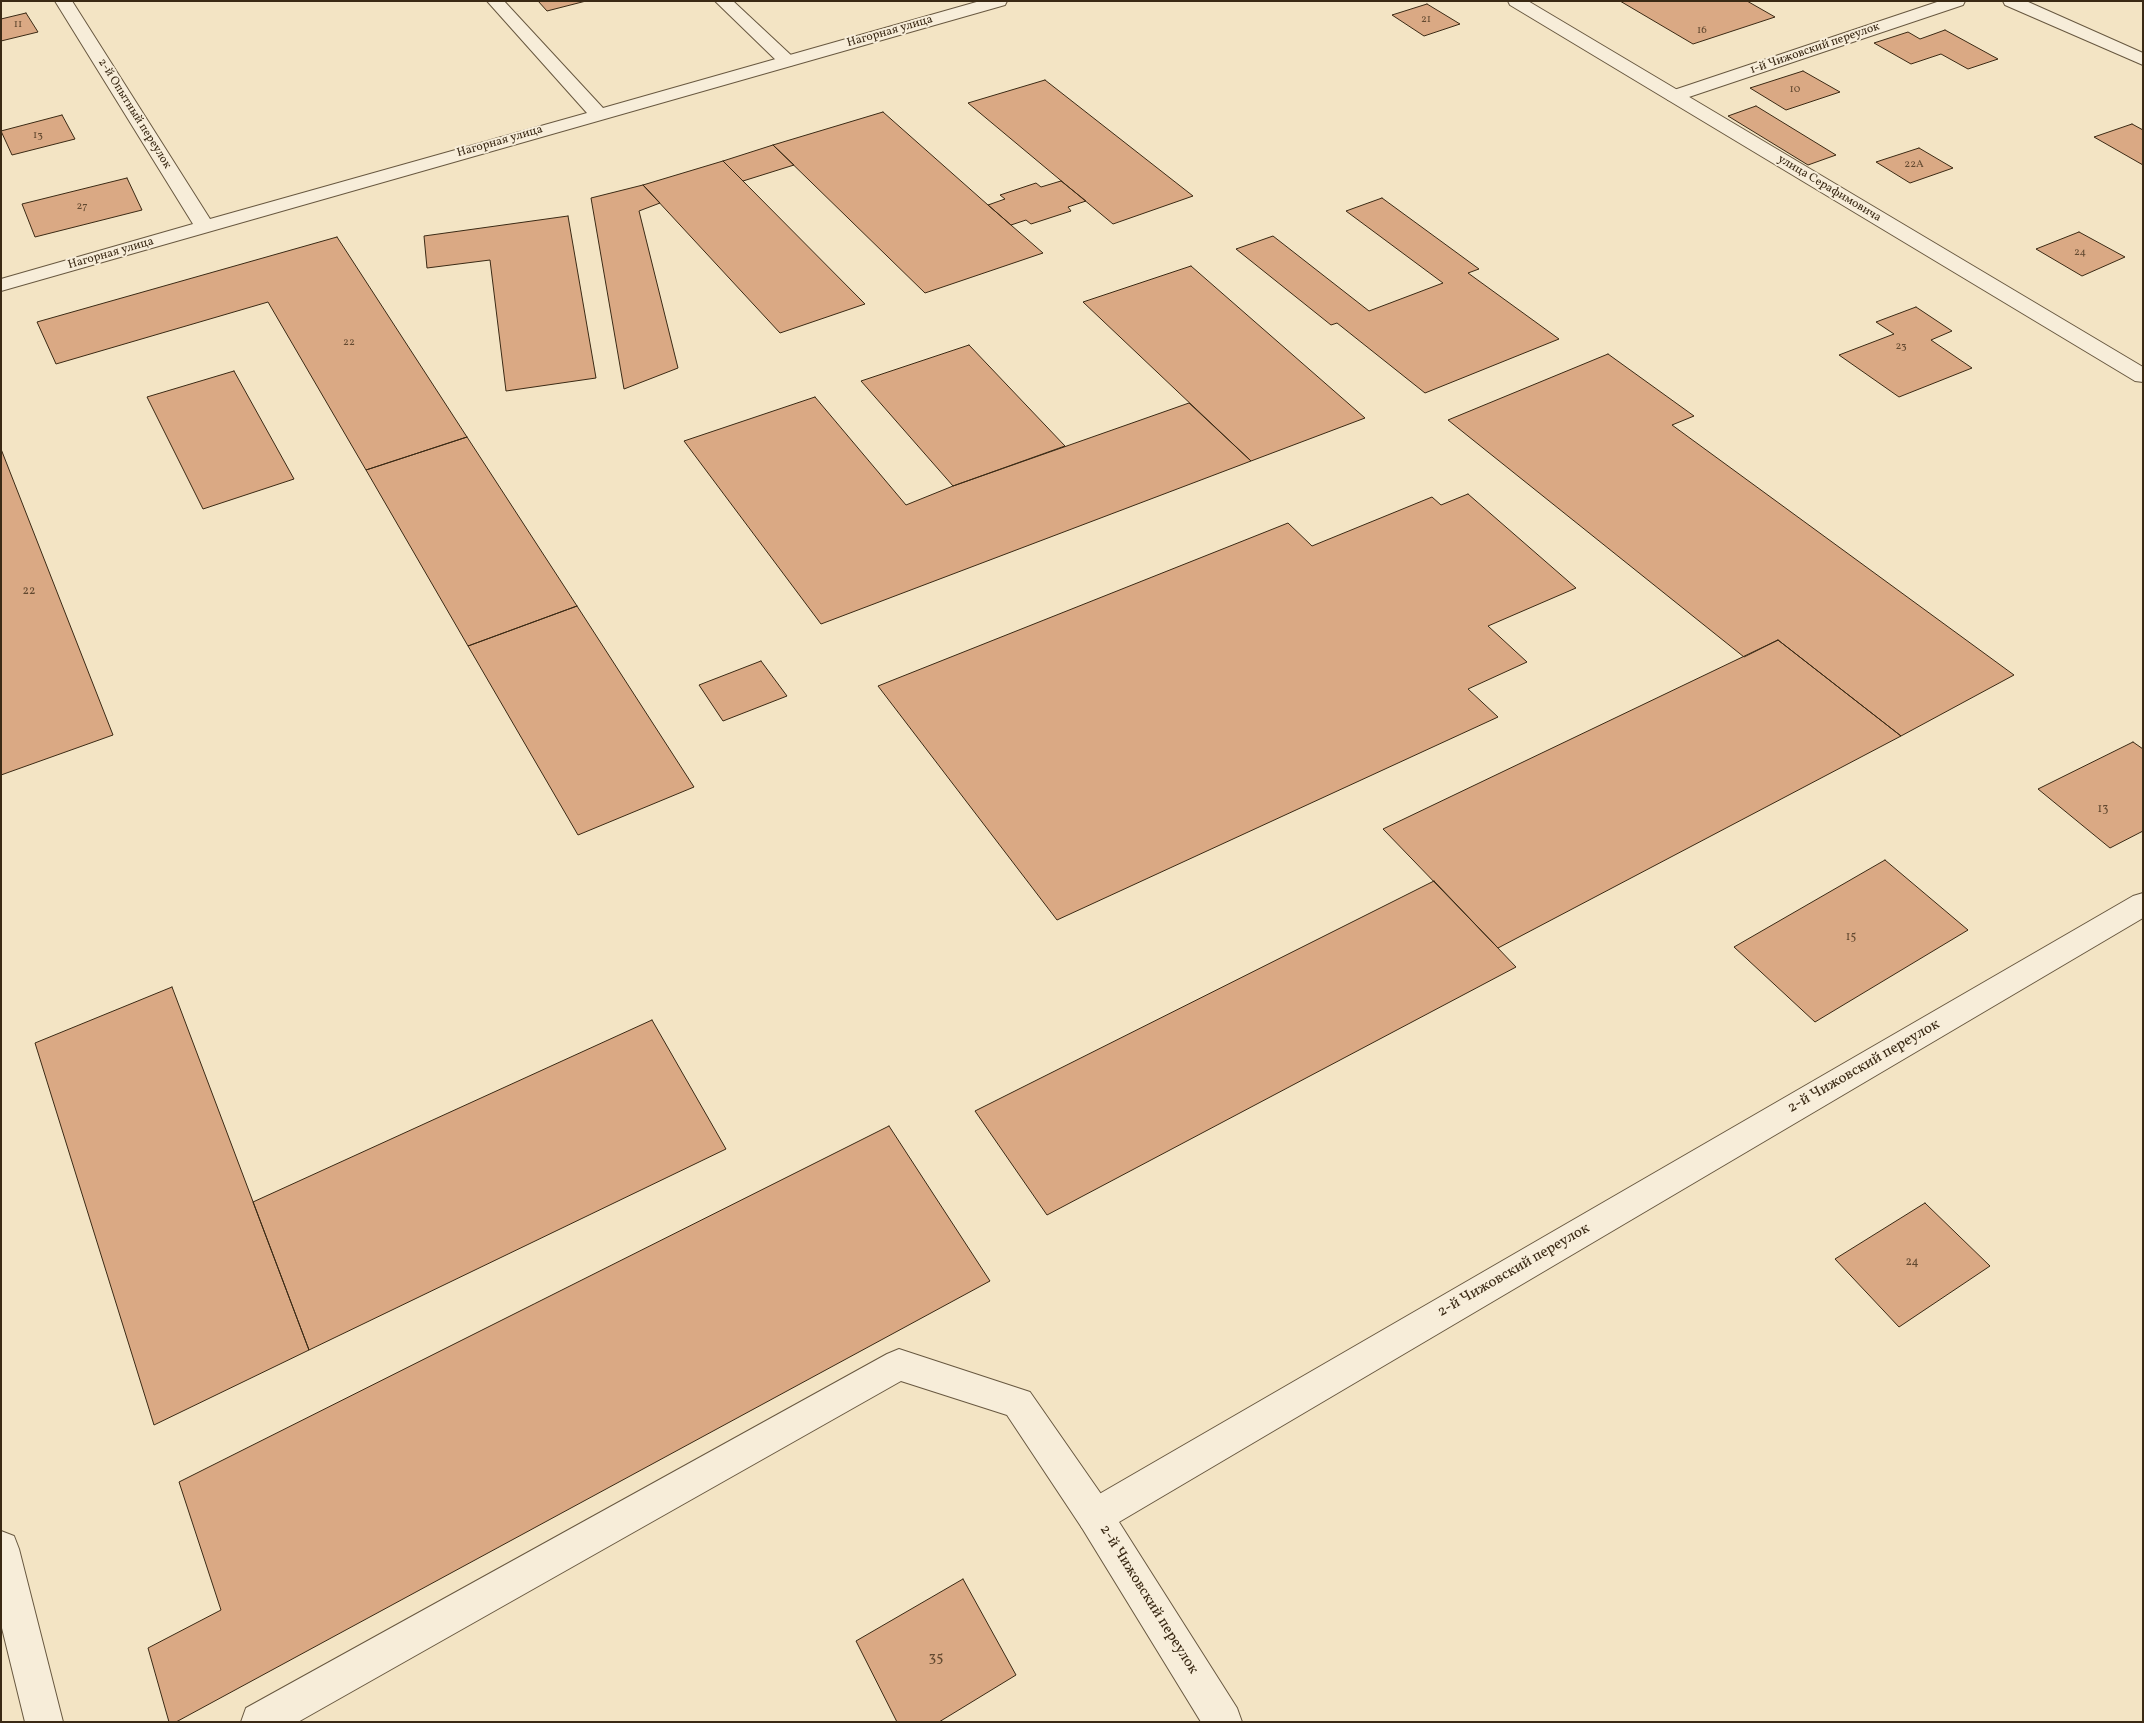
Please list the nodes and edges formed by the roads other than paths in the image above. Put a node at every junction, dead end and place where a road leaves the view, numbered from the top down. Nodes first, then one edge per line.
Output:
1 (63, 1) edge
2 (495, 1) edge
3 (723, 1) edge
4 (999, 1) edge
5 (1516, 1) edge
6 (1958, 1) edge
7 (2011, 1) edge
8 (2143, 60) edge
9 (787, 61) junction
10 (1674, 96) junction
11 (598, 114) junction
12 (205, 227) junction
13 (1, 286) edge
14 (2143, 376) edge
15 (2143, 904) edge
16 (1095, 1516) junction
17 (1, 1549) edge
18 (44, 1722) edge
19 (260, 1722) edge
20 (1223, 1722) edge

1 - 12 street, 2-й Опытный переулок
2 - 11 street
3 - 9 street
4 - 9 street, Нагорная улица
5 - 10 street, улица Серафимовича
6 - 10 street, 1-й Чижовский переулок
7 - 8 street
9 - 11 street, Нагорная улица
10 - 14 street, улица Серафимовича
11 - 12 street, Нагорная улица
12 - 13 street, Нагорная улица
15 - 16 street, 2-й Чижовский переулок
16 - 19 street
16 - 20 street, 2-й Чижовский переулок
17 - 18 street

